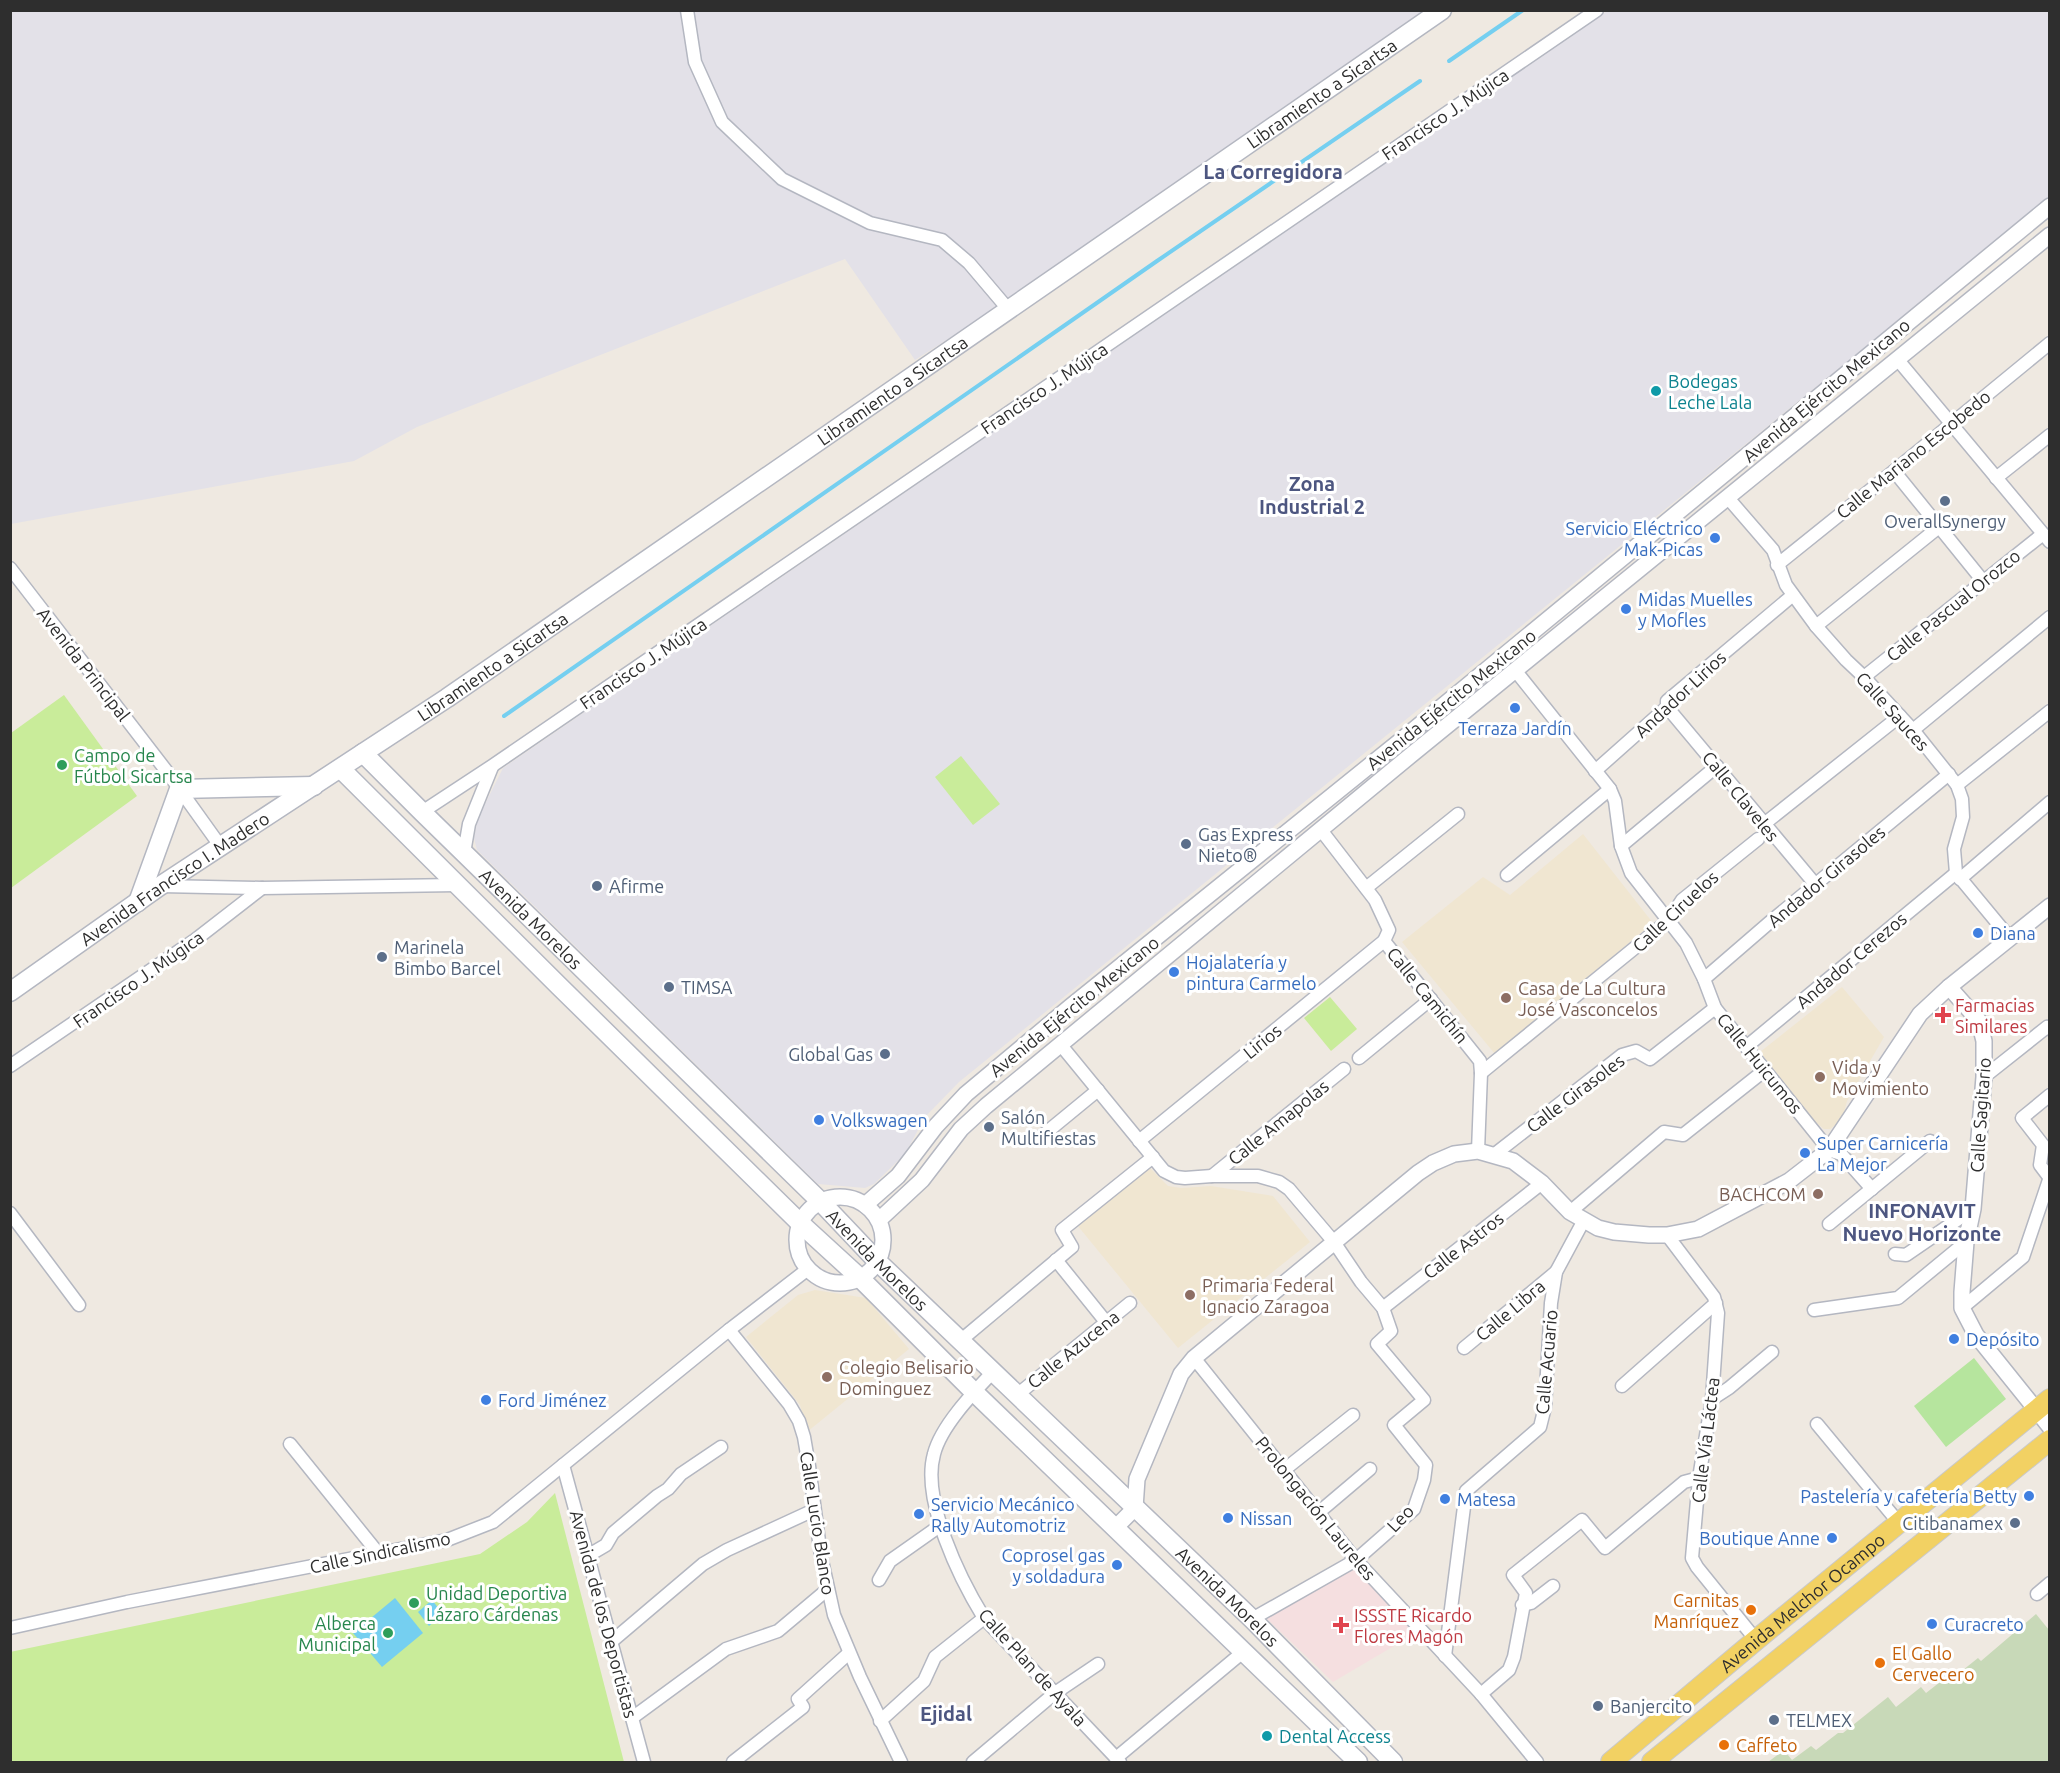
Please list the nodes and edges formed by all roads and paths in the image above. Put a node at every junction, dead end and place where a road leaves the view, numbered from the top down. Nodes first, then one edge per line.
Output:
1 (687, 10) edge
2 (1442, 10) edge
3 (1597, 10) edge
4 (2049, 206) edge
5 (2029, 222) junction
6 (2047, 238) edge
7 (1008, 309) junction
8 (2049, 343) edge
9 (1898, 360) junction
10 (1814, 400) junction
11 (1828, 416) junction
12 (1951, 423) junction
13 (2049, 435) edge
14 (1894, 471) junction
15 (1996, 478) junction
16 (1728, 498) junction
17 (1939, 527) junction
18 (2046, 538) edge
19 (1777, 565) junction
20 (10, 568) edge
21 (1599, 577) junction
22 (1983, 581) junction
23 (1612, 592) junction
24 (1792, 595) junction
25 (2049, 617) edge
26 (1816, 626) junction
27 (1515, 670) junction
28 (1864, 676) junction
29 (1667, 707) junction
30 (2049, 711) edge
31 (1900, 716) junction
32 (1913, 730) junction
33 (1400, 741) junction
34 (363, 753) junction
35 (1412, 755) junction
36 (492, 766) junction
37 (1717, 766) junction
38 (341, 769) junction
39 (1595, 771) junction
40 (1949, 774) junction
41 (1957, 785) junction
42 (314, 786) junction
43 (179, 789) junction
44 (1610, 789) junction
45 (2049, 802) edge
46 (422, 812) junction
47 (1458, 814) dead end
48 (1764, 824) junction
49 (1321, 830) junction
50 (1758, 839) dead end
51 (1621, 846) junction
52 (221, 847) junction
53 (464, 854) junction
54 (1507, 875) dead end
55 (1958, 876) junction
56 (1815, 884) junction
57 (457, 885) junction
58 (160, 886) junction
59 (262, 888) junction
60 (1366, 888) junction
61 (138, 902) junction
62 (2049, 906) edge
63 (1669, 920) junction
64 (1175, 923) junction
65 (2009, 937) junction
66 (1188, 939) junction
67 (1384, 941) junction
68 (580, 966) junction
69 (1704, 979) junction
70 (559, 986) junction
71 (1949, 987) junction
72 (10, 992) edge
73 (1431, 999) junction
74 (1715, 1008) junction
75 (2049, 1029) edge
76 (1060, 1044) junction
77 (1746, 1047) junction
78 (1359, 1058) dead end
79 (10, 1066) edge
80 (1344, 1069) dead end
81 (1765, 1070) junction
82 (992, 1072) junction
83 (1482, 1073) junction
84 (1984, 1077) junction
85 (1006, 1089) junction
86 (1098, 1090) junction
87 (2049, 1095) edge
88 (957, 1103) junction
89 (972, 1118) junction
90 (1042, 1136) dead end
91 (1139, 1141) junction
92 (1930, 1141) dead end
93 (1829, 1150) junction
94 (1478, 1151) junction
95 (1495, 1154) junction
96 (1153, 1157) junction
97 (1212, 1176) junction
98 (2049, 1177) edge
99 (1542, 1183) junction
100 (1872, 1189) junction
101 (821, 1202) junction
102 (865, 1205) junction
103 (1973, 1209) junction
104 (1570, 1212) junction
105 (10, 1213) edge
106 (879, 1220) junction
107 (1584, 1220) junction
108 (801, 1224) junction
109 (1829, 1224) dead end
110 (1667, 1235) junction
111 (1334, 1242) junction
112 (1966, 1242) junction
113 (1894, 1254) dead end
114 (1056, 1260) junction
115 (878, 1261) junction
116 (808, 1269) junction
117 (1556, 1272) junction
118 (860, 1278) junction
119 (1130, 1303) dead end
120 (1716, 1303) junction
121 (79, 1305) dead end
122 (1383, 1308) junction
123 (1962, 1308) junction
124 (1814, 1310) dead end
125 (1106, 1322) junction
126 (729, 1330) junction
127 (960, 1341) junction
128 (1464, 1348) dead end
129 (1772, 1352) dead end
130 (1194, 1358) junction
131 (993, 1372) junction
132 (1622, 1386) dead end
133 (974, 1392) junction
134 (1017, 1395) junction
135 (1712, 1399) junction
136 (2043, 1404) edge
137 (1353, 1415) dead end
138 (1817, 1424) dead end
139 (2049, 1427) edge
140 (2049, 1440) edge
141 (290, 1443) dead end
142 (721, 1447) dead end
143 (563, 1465) junction
144 (1370, 1469) dead end
145 (1284, 1470) junction
146 (1699, 1478) junction
147 (1953, 1479) junction
148 (1973, 1503) junction
149 (1135, 1509) junction
150 (814, 1510) junction
151 (1318, 1513) junction
152 (1899, 1523) junction
153 (941, 1525) junction
154 (1115, 1528) junction
155 (378, 1553) junction
156 (589, 1555) junction
157 (1356, 1560) junction
158 (879, 1580) dead end
159 (2049, 1583) edge
160 (1553, 1586) dead end
161 (828, 1588) junction
162 (2037, 1594) dead end
163 (1522, 1605) junction
164 (984, 1618) junction
165 (1252, 1620) junction
166 (10, 1628) edge
167 (1756, 1640) junction
168 (611, 1642) junction
169 (1243, 1652) junction
170 (849, 1653) junction
171 (1445, 1656) junction
172 (1098, 1664) dead end
173 (1055, 1693) junction
174 (1481, 1694) junction
175 (632, 1718) junction
176 (1662, 1719) junction
177 (880, 1721) junction
178 (1679, 1740) junction
179 (1118, 1760) edge
180 (644, 1762) edge
181 (733, 1762) edge
182 (901, 1762) edge
183 (973, 1762) edge
184 (1358, 1762) edge
185 (1393, 1762) edge
186 (1537, 1762) edge
187 (1611, 1762) edge
188 (1652, 1762) edge

1 - 7 street
2 - 7 main road, Libramiento a Sicartsa
3 - 36 street, Francisco J. Mújica
4 - 5 street, Avenida Ejército Mexicano
5 - 6 street
5 - 10 street, Avenida Ejército Mexicano
6 - 9 street, Avenida Ejército Mexicano
7 - 34 main road, Libramiento a Sicartsa
8 - 12 street, Calle Mariano Escobedo
9 - 11 street, Avenida Ejército Mexicano
9 - 12 street
10 - 11 street
10 - 21 street, Avenida Ejército Mexicano
11 - 16 street, Avenida Ejército Mexicano
12 - 14 street, Calle Mariano Escobedo
12 - 15 street
13 - 15 street
14 - 17 street
14 - 19 street, Calle Mariano Escobedo
15 - 18 street
16 - 19 street, Calle Sauces
16 - 23 street, Avenida Ejército Mexicano
17 - 22 street
17 - 26 street
18 - 22 street, Calle Pascual Orozco
19 - 24 street, Calle Sauces
20 - 43 street, Avenida Principal
21 - 23 street
21 - 33 street, Avenida Ejército Mexicano
22 - 28 street, Calle Pascual Orozco
23 - 27 street, Avenida Ejército Mexicano
24 - 26 street, Calle Sauces
24 - 29 street, Andador Lirios
25 - 32 street
26 - 28 street, Calle Sauces
27 - 35 street, Avenida Ejército Mexicano
27 - 39 street, Calle Huicumos
28 - 31 street, Calle Sauces
29 - 37 street, Calle Claveles
29 - 39 street, Andador Lirios
30 - 41 street
31 - 32 street, Calle Sauces
31 - 48 street
32 - 40 street, Calle Sauces
33 - 35 street
33 - 64 street, Avenida Ejército Mexicano
34 - 38 main road, Libramiento a Sicartsa
34 - 46 main road, Avenida Morelos
35 - 49 street, Avenida Ejército Mexicano
36 - 46 street, Francisco J. Mújica
36 - 53 street
37 - 48 street, Calle Claveles
37 - 51 street
38 - 42 main road, Avenida Francisco I. Madero
38 - 57 main road, Avenida Morelos
39 - 44 street, Calle Huicumos
40 - 41 street, Calle Sauces
40 - 56 street, Andador Girasoles
41 - 55 street, Calle Sauces
42 - 43 main road
42 - 52 main road, Avenida Francisco I. Madero
43 - 52 street, Avenida Principal
43 - 61 main road
44 - 51 street, Calle Huicumos
44 - 54 street
45 - 55 street, Andador Cerezos
46 - 53 main road, Avenida Morelos
47 - 60 street
48 - 56 street, Calle Claveles
49 - 60 street, Calle Camichín
49 - 66 street, Avenida Ejército Mexicano
50 - 63 street, Calle Ciruelos
51 - 63 street, Calle Huicumos
52 - 58 main road, Avenida Francisco I. Madero
53 - 68 main road, Avenida Morelos
55 - 65 street
55 - 77 street, Andador Cerezos
56 - 69 street, Andador Girasoles
57 - 59 street
57 - 70 main road, Avenida Morelos
58 - 59 street
58 - 61 main road, Avenida Francisco I. Madero
59 - 79 street, Francisco J. Múgica
60 - 67 street, Calle Camichín
61 - 72 main road, Avenida Francisco I. Madero
62 - 65 street
63 - 69 street, Calle Huicumos
63 - 83 street, Calle Ciruelos
64 - 66 street
64 - 82 street, Avenida Ejército Mexicano
65 - 71 street
66 - 76 street, Avenida Ejército Mexicano
67 - 73 street, Calle Camichín
67 - 91 street, Lirios
68 - 70 main road
68 - 101 main road, Avenida Morelos
69 - 74 street, Calle Huicumos
70 - 108 main road, Avenida Morelos
71 - 84 street, Calle Sagitario
71 - 93 street
73 - 78 street
73 - 83 street, Calle Camichín
74 - 77 street, Calle Huicumos
74 - 95 street, Calle Girasoles
75 - 84 street
76 - 85 street, Avenida Ejército Mexicano
76 - 86 street
77 - 81 street, Calle Huicumos
80 - 97 street, Calle Amapolas
81 - 93 street, Calle Huicumos
81 - 104 street
82 - 85 street
82 - 88 street, Avenida Ejército Mexicano
83 - 94 street
84 - 103 street, Calle Sagitario
85 - 89 street, Avenida Ejército Mexicano
86 - 90 street
86 - 91 street
87 - 98 street
88 - 89 street
88 - 102 street, Avenida Ejército Mexicano
89 - 106 street, Avenida Ejército Mexicano
91 - 96 street
92 - 100 street
93 - 100 street, Calle Huicumos
93 - 110 street
94 - 95 street
94 - 111 street
95 - 99 street
96 - 97 street
96 - 114 street
97 - 111 street
98 - 123 street
99 - 104 street
99 - 122 street, Calle Astros
100 - 109 street
101 - 102 street
101 - 108 street
101 - 115 main road, Avenida Morelos
102 - 106 street
103 - 112 street, Calle Sagitario
103 - 113 street
104 - 107 street
105 - 121 street
106 - 115 street
107 - 110 street
107 - 117 street, Calle Acuario
108 - 116 street
108 - 118 main road, Avenida Morelos
110 - 120 street
111 - 122 street
111 - 130 street
112 - 123 street, Calle Sagitario
112 - 124 street
114 - 125 street
114 - 127 street
115 - 118 street
115 - 127 main road, Avenida Morelos
116 - 118 street
116 - 126 street, Calle Sindicalismo
117 - 128 street, Calle Libra
117 - 171 street, Calle Acuario
118 - 133 main road, Avenida Morelos
119 - 125 street, Calle Azucena
120 - 132 street
120 - 135 street, Calle Vía Láctea
122 - 157 street, Leo
123 - 136 street, Calle Sagitario
125 - 134 street, Calle Azucena
126 - 143 street, Calle Sindicalismo
126 - 150 street, Calle Lucio Blanco
127 - 131 main road, Avenida Morelos
129 - 135 street
130 - 145 street, Prolongación Laureles
130 - 149 street
131 - 133 street, Calle Plan de Ayala
131 - 134 main road, Avenida Morelos
133 - 153 street, Calle Plan de Ayala
133 - 154 main road, Avenida Morelos
134 - 149 main road, Avenida Morelos
135 - 146 street, Calle Vía Láctea
136 - 139 street, Calle Sagitario
136 - 147 main road, Avenida Melchor Ocampo
137 - 145 street
138 - 152 street
140 - 148 main road, Avenida Melchor Ocampo
141 - 155 street
142 - 156 street
143 - 155 street, Calle Sindicalismo
143 - 156 street, Avenida de los Deportistas
144 - 151 street
145 - 151 street, Prolongación Laureles
146 - 163 street
146 - 167 street, Calle Vía Láctea
147 - 148 main road
147 - 152 main road, Avenida Melchor Ocampo
148 - 178 main road, Avenida Melchor Ocampo
149 - 154 street
149 - 165 main road, Avenida Morelos
150 - 161 street, Calle Lucio Blanco
150 - 168 street
151 - 157 street, Prolongación Laureles
152 - 167 main road, Avenida Melchor Ocampo
153 - 158 street
153 - 164 street, Calle Plan de Ayala
154 - 169 main road, Avenida Morelos
155 - 166 street, Calle Sindicalismo
156 - 168 street, Avenida de los Deportistas
157 - 165 street, Leo
157 - 171 street, Prolongación Laureles
159 - 162 street
160 - 163 street
161 - 170 street, Calle Lucio Blanco
161 - 175 street
163 - 174 street
164 - 173 street, Calle Plan de Ayala
164 - 177 street
165 - 185 main road, Avenida Morelos
167 - 176 main road, Avenida Melchor Ocampo
168 - 175 street, Avenida de los Deportistas
169 - 179 street
169 - 184 main road, Avenida Morelos
170 - 177 street, Calle Lucio Blanco
170 - 181 street
171 - 174 street, Prolongación Laureles
172 - 173 street
173 - 179 street, Calle Plan de Ayala
173 - 183 street
174 - 186 street, Prolongación Laureles
175 - 180 street, Avenida de los Deportistas
176 - 178 main road
176 - 187 main road, Avenida Melchor Ocampo
177 - 182 street, Calle Lucio Blanco
178 - 188 main road, Avenida Melchor Ocampo

